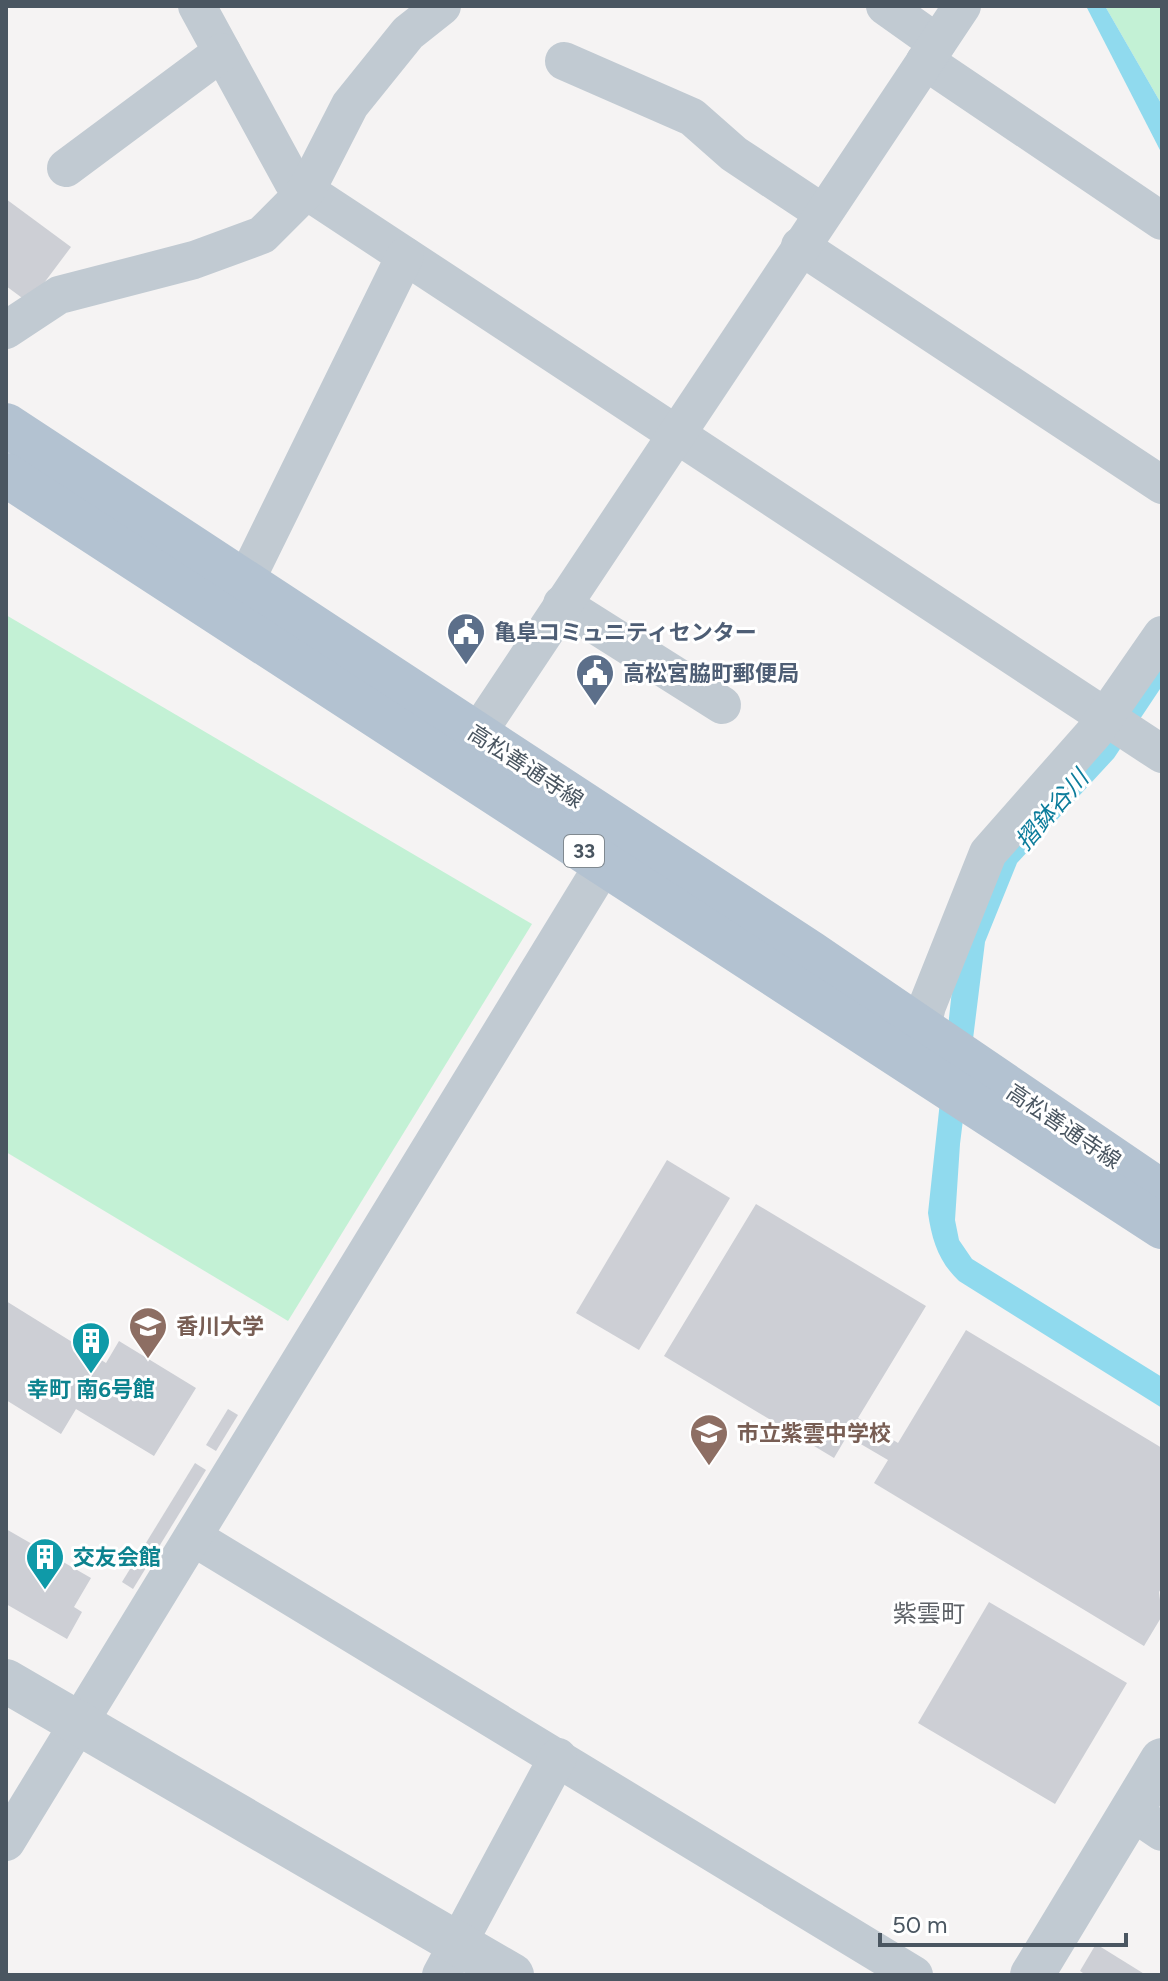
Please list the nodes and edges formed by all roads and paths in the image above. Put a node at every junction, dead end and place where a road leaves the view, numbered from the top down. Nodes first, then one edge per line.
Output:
1 (197, 6) edge
2 (442, 6) edge
3 (885, 6) edge
4 (962, 6) edge
5 (222, 52) junction
6 (931, 52) junction
7 (564, 61) dead end
8 (66, 168) dead end
9 (306, 191) junction
10 (823, 213) junction
11 (1162, 221) edge
12 (800, 246) junction
13 (405, 256) junction
14 (6, 330) edge
15 (6, 425) edge
16 (675, 434) junction
17 (6, 475) edge
18 (1162, 485) edge
19 (245, 582) junction
20 (562, 604) junction
21 (1162, 635) edge
22 (722, 705) dead end
23 (1129, 733) edge
24 (477, 734) junction
25 (604, 864) junction
26 (921, 1030) junction
27 (1162, 1192) edge
28 (1162, 1227) edge
29 (193, 1537) junction
30 (6, 1681) edge
31 (79, 1722) junction
32 (558, 1757) junction
33 (1162, 1760) edge
34 (1146, 1822) edge
35 (6, 1842) edge
36 (450, 1960) edge
37 (512, 1975) edge
38 (914, 1975) edge
39 (1032, 1975) edge

1 - 5 street
2 - 9 street
3 - 6 street
4 - 6 street
5 - 8 street
5 - 9 street
6 - 10 street
6 - 11 street
7 - 10 street
9 - 13 street
9 - 14 street
10 - 12 street
12 - 16 street
12 - 18 street
13 - 16 street
13 - 19 street
15 - 19 main road, 高松善通寺線 / 33
16 - 20 street
16 - 23 street
17 - 25 main road, 高松善通寺線 / 33
19 - 24 main road, 高松善通寺線 / 33
20 - 22 street
20 - 24 street
21 - 23 street
23 - 26 street
24 - 26 main road, 高松善通寺線 / 33
25 - 28 main road, 高松善通寺線 / 33
25 - 29 street
26 - 27 main road, 高松善通寺線 / 33
29 - 31 street
29 - 32 street
30 - 31 street
31 - 35 street
31 - 36 street
32 - 36 street
32 - 38 street
33 - 34 street
34 - 39 street
36 - 37 street

